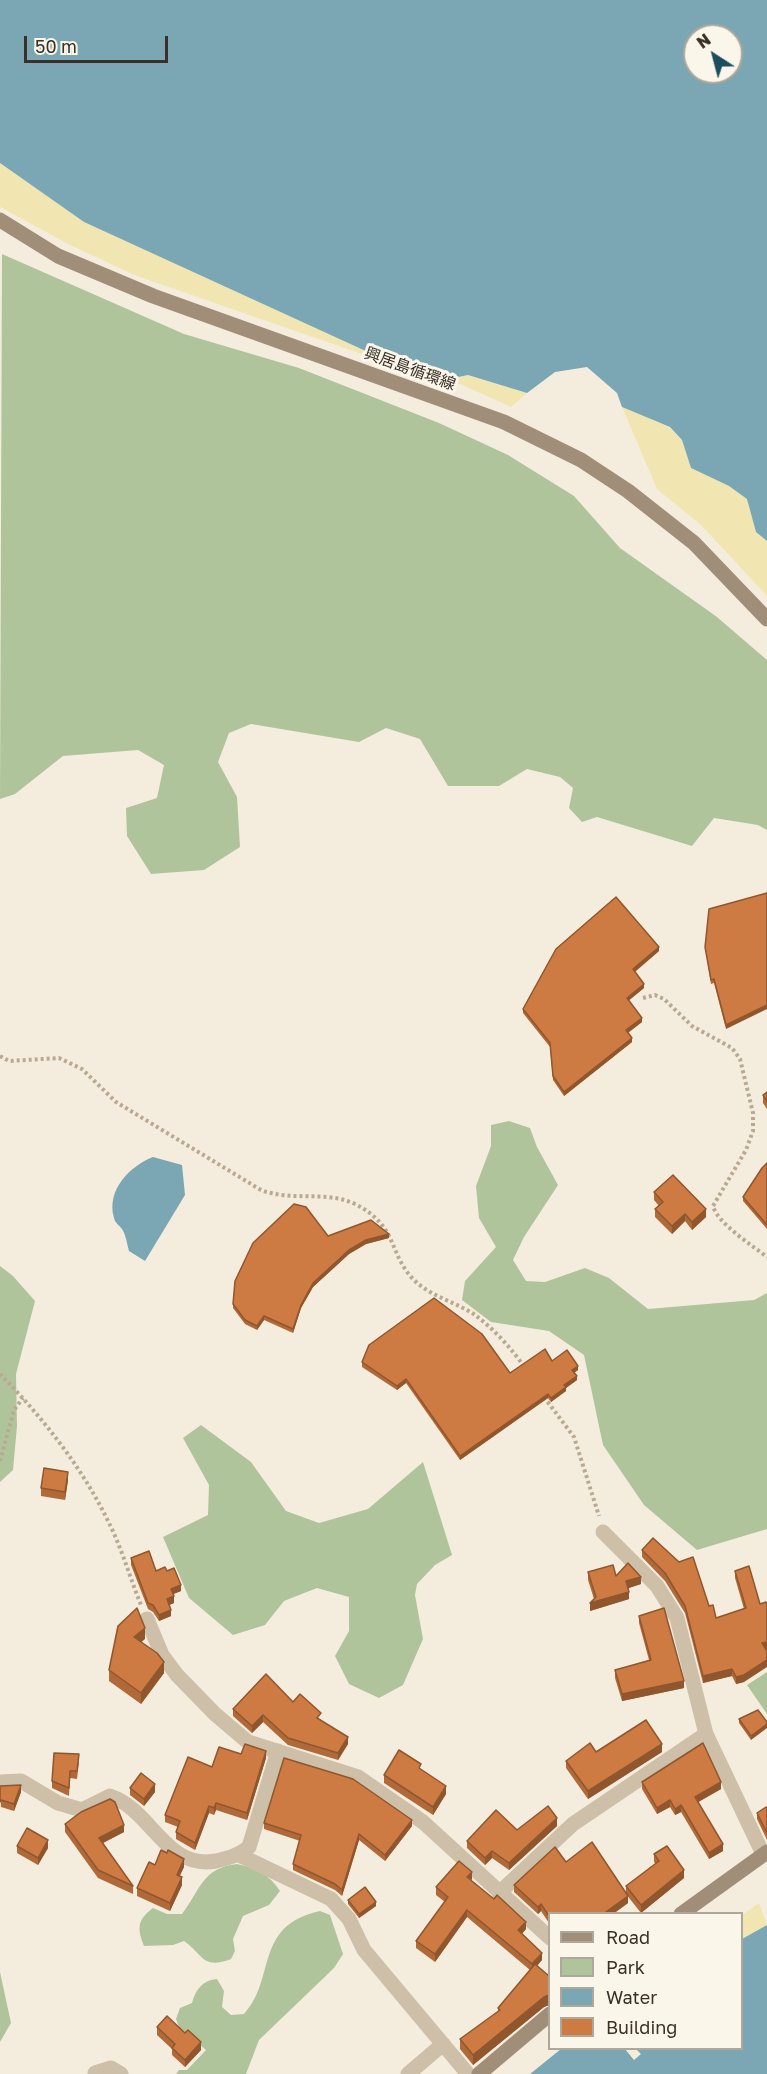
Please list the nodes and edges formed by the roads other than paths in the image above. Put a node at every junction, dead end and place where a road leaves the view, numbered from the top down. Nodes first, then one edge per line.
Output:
1 (0, 220) edge
2 (767, 619) edge
3 (603, 1532) road end
4 (147, 1619) road end
5 (706, 1734) junction
6 (278, 1751) junction
7 (0, 1782) edge
8 (765, 1853) edge
9 (239, 1855) junction
10 (499, 1893) junction
11 (684, 1912) edge
12 (548, 1937) edge
13 (548, 2015) edge
14 (443, 2044) junction
15 (95, 2073) edge
16 (121, 2074) edge
17 (408, 2074) edge
18 (468, 2074) edge
19 (479, 2074) edge

1 - 2 main road, 興居島循環線
3 - 5 street
4 - 6 street
5 - 8 street
5 - 10 street
6 - 9 street
6 - 10 street
7 - 9 street
8 - 11 main road
9 - 14 street
10 - 12 street
13 - 19 main road
14 - 17 street
14 - 18 street
15 - 16 street

